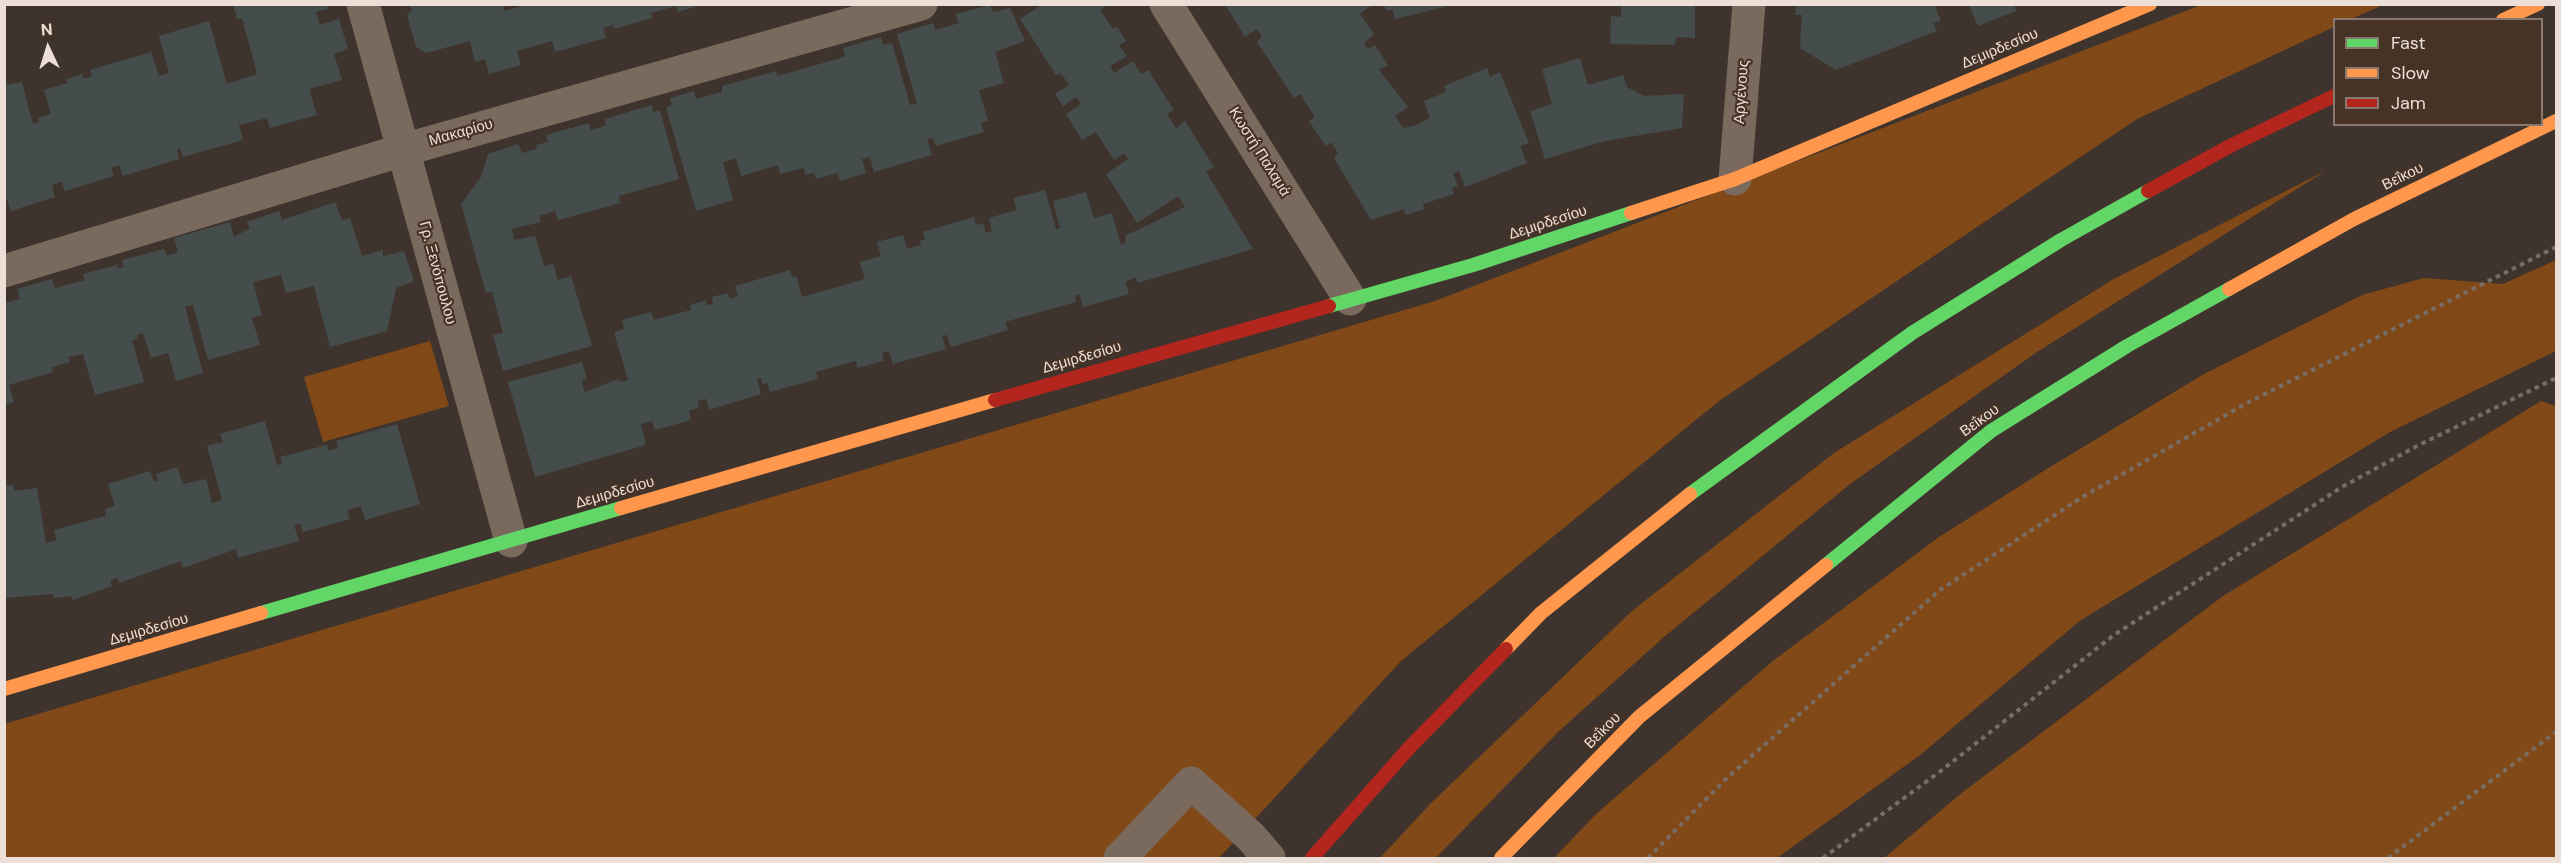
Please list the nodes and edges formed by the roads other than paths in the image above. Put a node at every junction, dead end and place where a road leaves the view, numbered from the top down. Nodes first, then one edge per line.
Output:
1 (363, 4) edge
2 (921, 4) edge
3 (1166, 4) edge
4 (1749, 4) edge
5 (2538, 4) edge
6 (2131, 8) edge
7 (2507, 18) edge
8 (2333, 96) edge
9 (2556, 121) edge
10 (403, 150) junction
11 (1735, 179) junction
12 (4, 271) edge
13 (1350, 300) junction
14 (511, 541) junction
15 (4, 689) edge
16 (1120, 858) edge
17 (1269, 858) edge
18 (1312, 858) edge
19 (1501, 858) edge

1 - 10 street, Γρ. Ξενόπουλου
2 - 10 street, Μακαρίου
3 - 13 street, Κωστή Παλαμά
4 - 11 street, Αργένους
5 - 7 main road
6 - 11 main road, Δεμιρδεσίου
8 - 18 main road
9 - 19 main road, Βεΐκου
10 - 12 street, Μακαρίου
10 - 14 street, Γρ. Ξενόπουλου
11 - 13 main road, Δεμιρδεσίου
13 - 14 main road, Δεμιρδεσίου
14 - 15 main road, Δεμιρδεσίου
16 - 17 street

